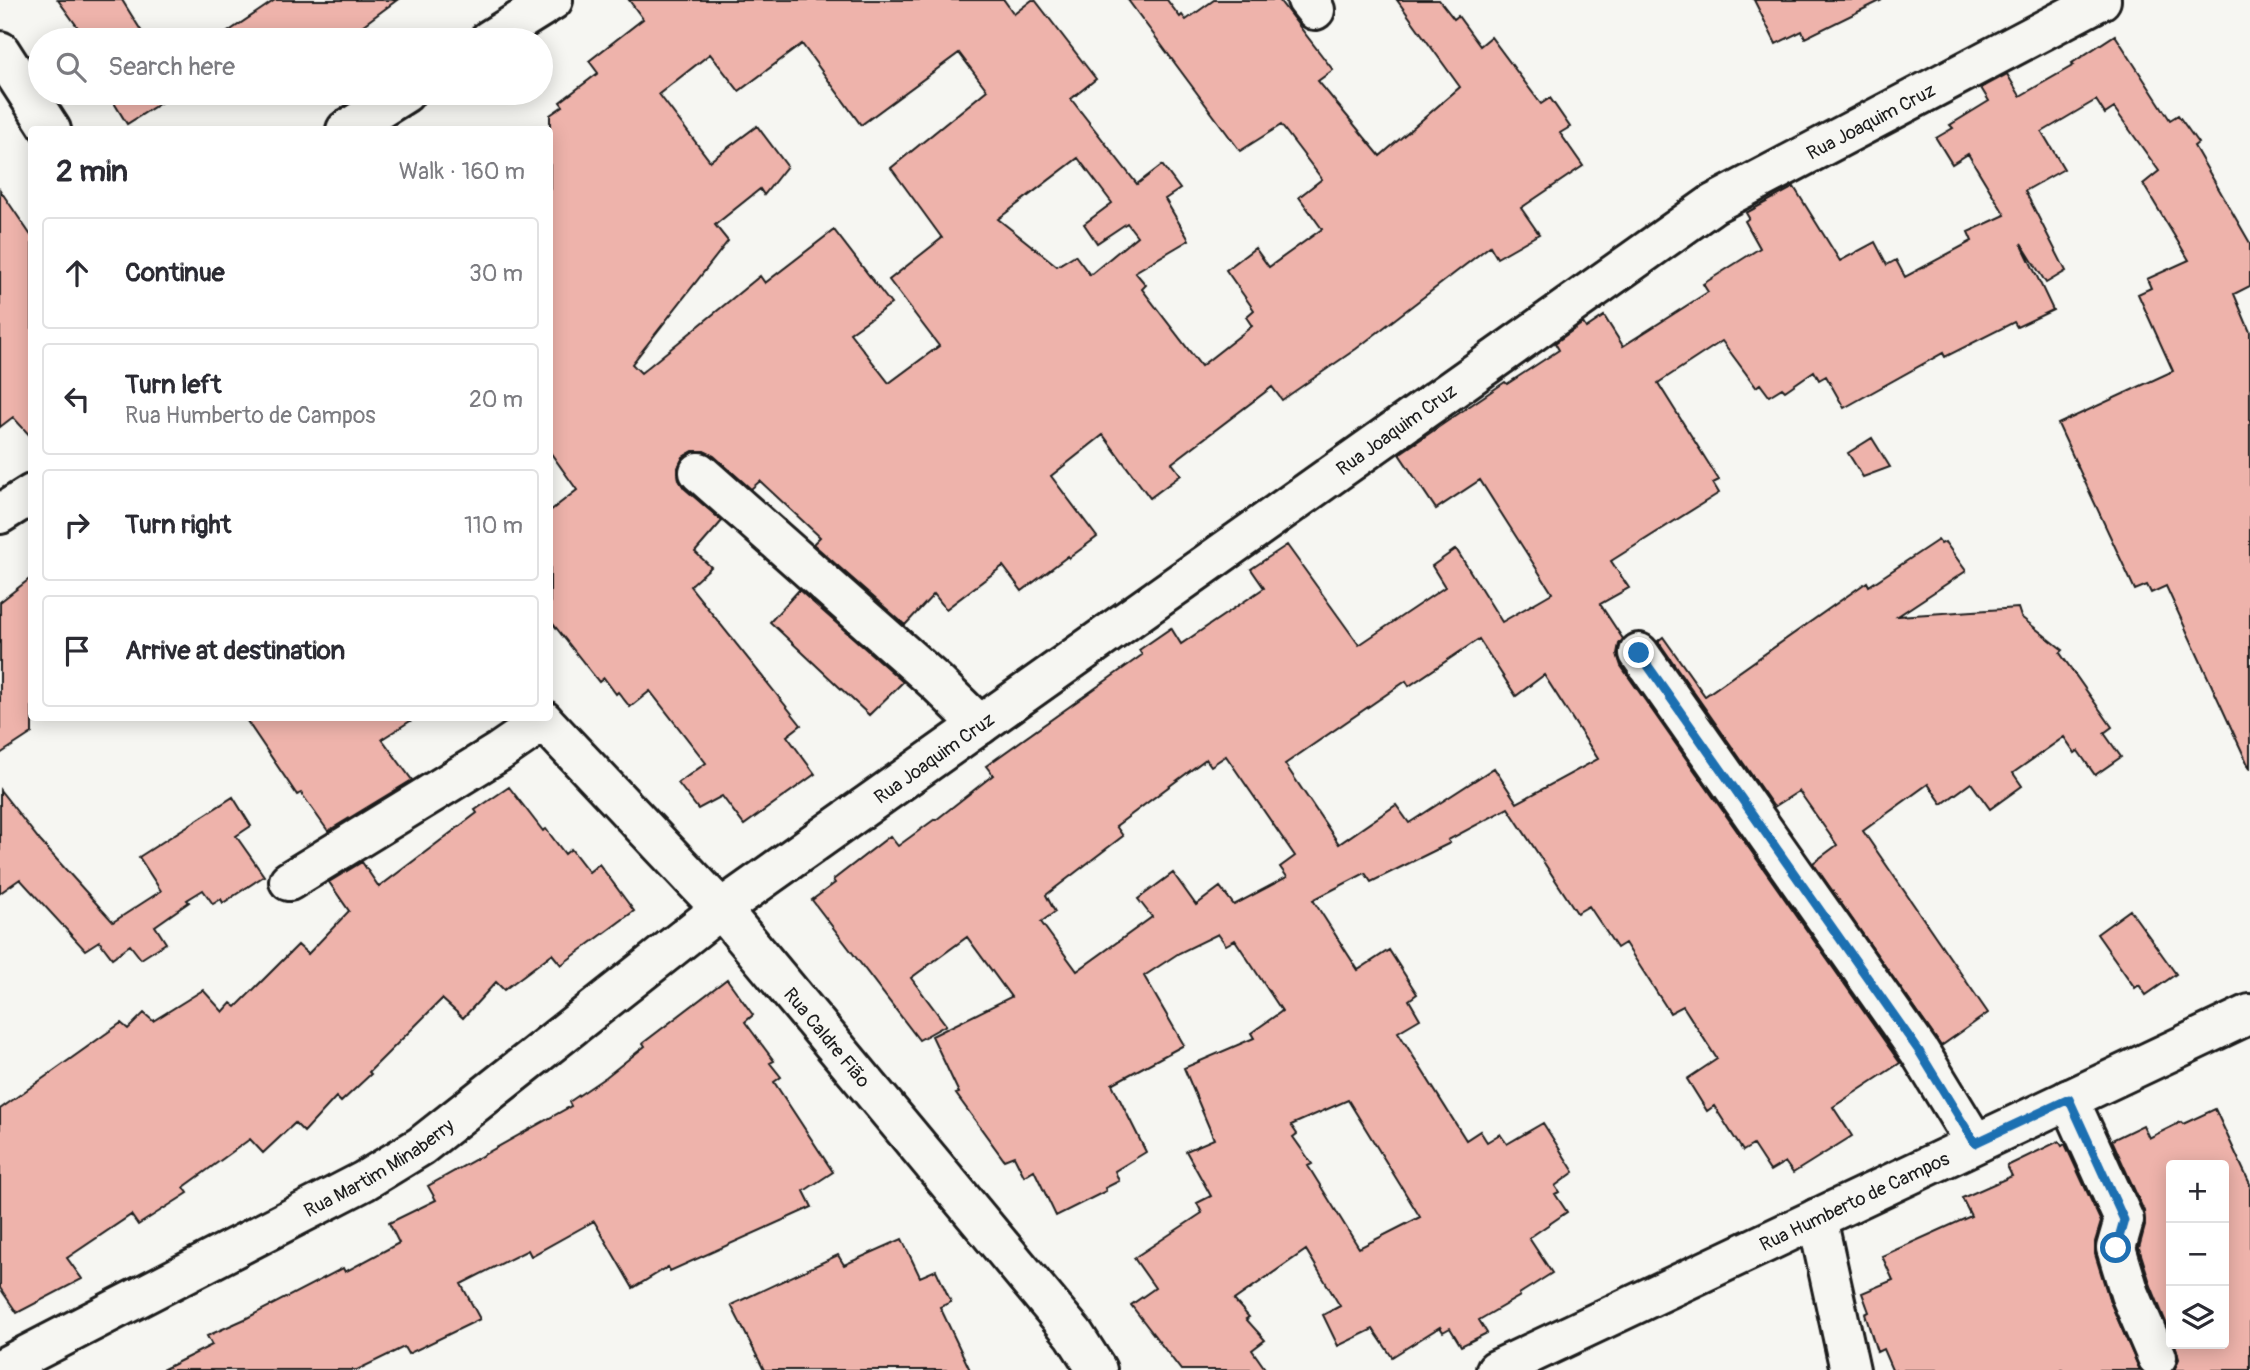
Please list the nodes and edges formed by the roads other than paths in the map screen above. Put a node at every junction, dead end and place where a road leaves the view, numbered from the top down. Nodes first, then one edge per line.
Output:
1 (553, 0) edge
2 (2101, 0) edge
3 (508, 28) edge
4 (0, 51) edge
5 (28, 94) edge
6 (35, 105) edge
7 (386, 105) edge
8 (48, 126) edge
9 (352, 126) edge
10 (699, 472) dead end
11 (28, 496) edge
12 (0, 514) edge
13 (1639, 653) dead end
14 (539, 721) edge
15 (544, 721) edge
16 (979, 725) junction
17 (289, 881) dead end
18 (721, 909) junction
19 (2250, 1014) edge
20 (2069, 1099) junction
21 (1975, 1143) junction
22 (1817, 1218) junction
23 (2157, 1357) dead end
24 (0, 1369) edge
25 (1097, 1370) edge
26 (1496, 1370) edge
27 (1850, 1370) edge

1 - 3 street
2 - 16 street, Rua Joaquim Cruz
4 - 5 street
6 - 8 street
7 - 9 street
10 - 16 street
11 - 12 street
13 - 21 street
14 - 17 street
15 - 18 street, Rua Caldre Fião
16 - 18 street, Rua Joaquim Cruz
18 - 24 street, Rua Martim Minaberry
18 - 25 street, Rua Caldre Fião
19 - 20 street, Rua Humberto de Campos
20 - 21 street, Rua Humberto de Campos
20 - 23 street
21 - 22 street, Rua Humberto de Campos
22 - 26 street, Rua Humberto de Campos
22 - 27 street

